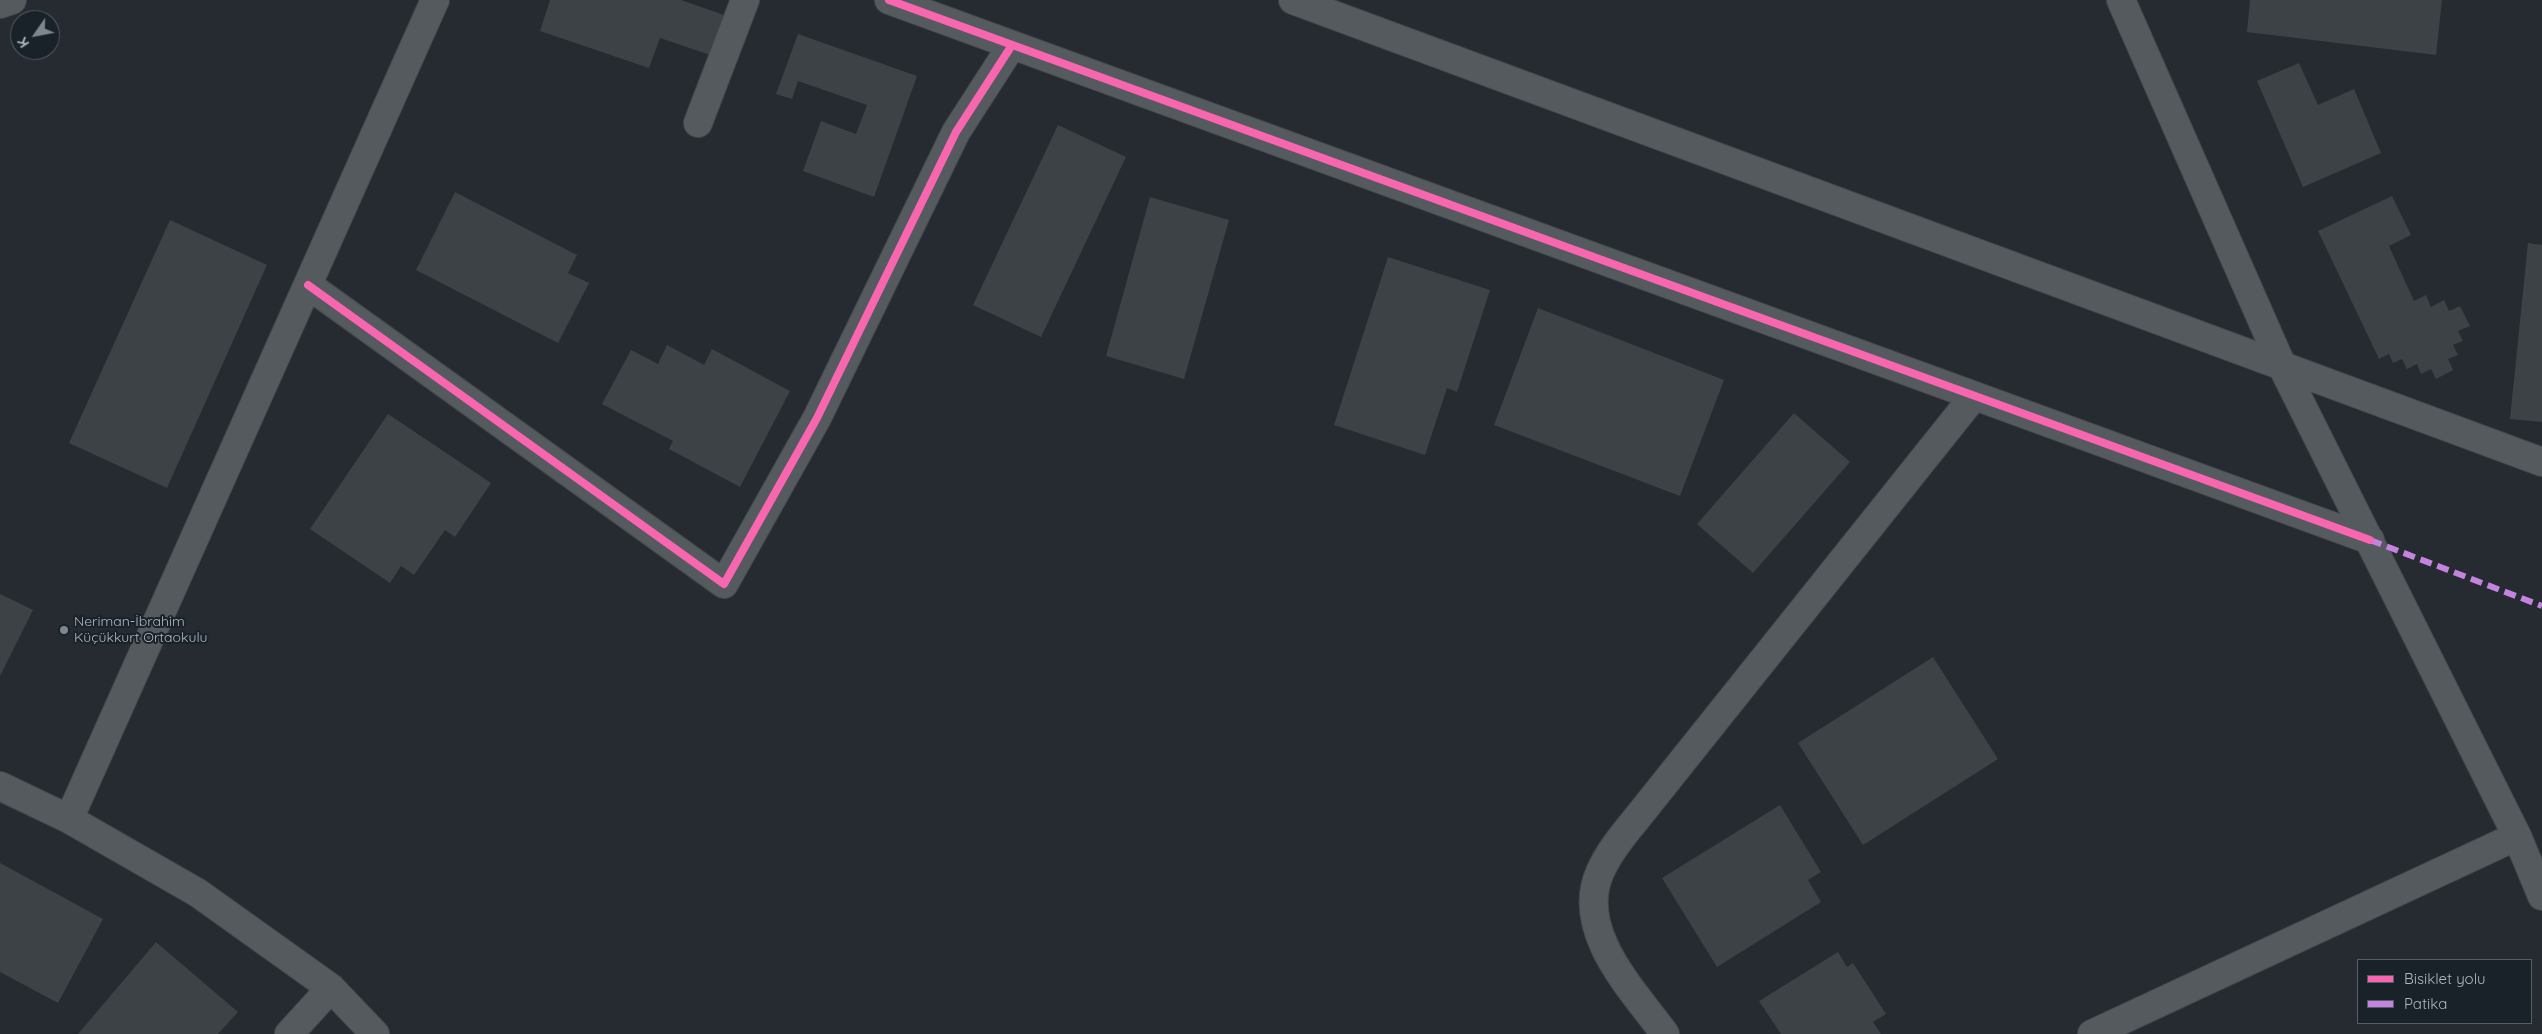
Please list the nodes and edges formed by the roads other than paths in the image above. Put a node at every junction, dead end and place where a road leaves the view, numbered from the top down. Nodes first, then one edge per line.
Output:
1 (12, 0) edge
2 (435, 0) edge
3 (745, 0) edge
4 (890, 0) edge
5 (1293, 0) edge
6 (2121, 0) edge
7 (0, 4) edge
8 (1012, 45) junction
9 (698, 123) dead end
10 (308, 285) junction
11 (2283, 368) junction
12 (1974, 396) junction
13 (2542, 462) edge
14 (2370, 540) junction
15 (0, 786) edge
16 (68, 819) junction
17 (2517, 836) junction
18 (2542, 896) edge
19 (331, 988) junction
20 (288, 1034) edge
21 (375, 1034) edge
22 (1664, 1034) edge
23 (2092, 1034) edge

1 - 7 street
2 - 10 street
3 - 9 street
4 - 8 street
5 - 11 street
6 - 11 street
8 - 10 street
8 - 12 street
10 - 16 street
11 - 13 street
11 - 14 street
12 - 14 street
12 - 22 street
14 - 17 street
15 - 16 street
16 - 19 street
17 - 18 street
17 - 23 street
19 - 20 street
19 - 21 street

